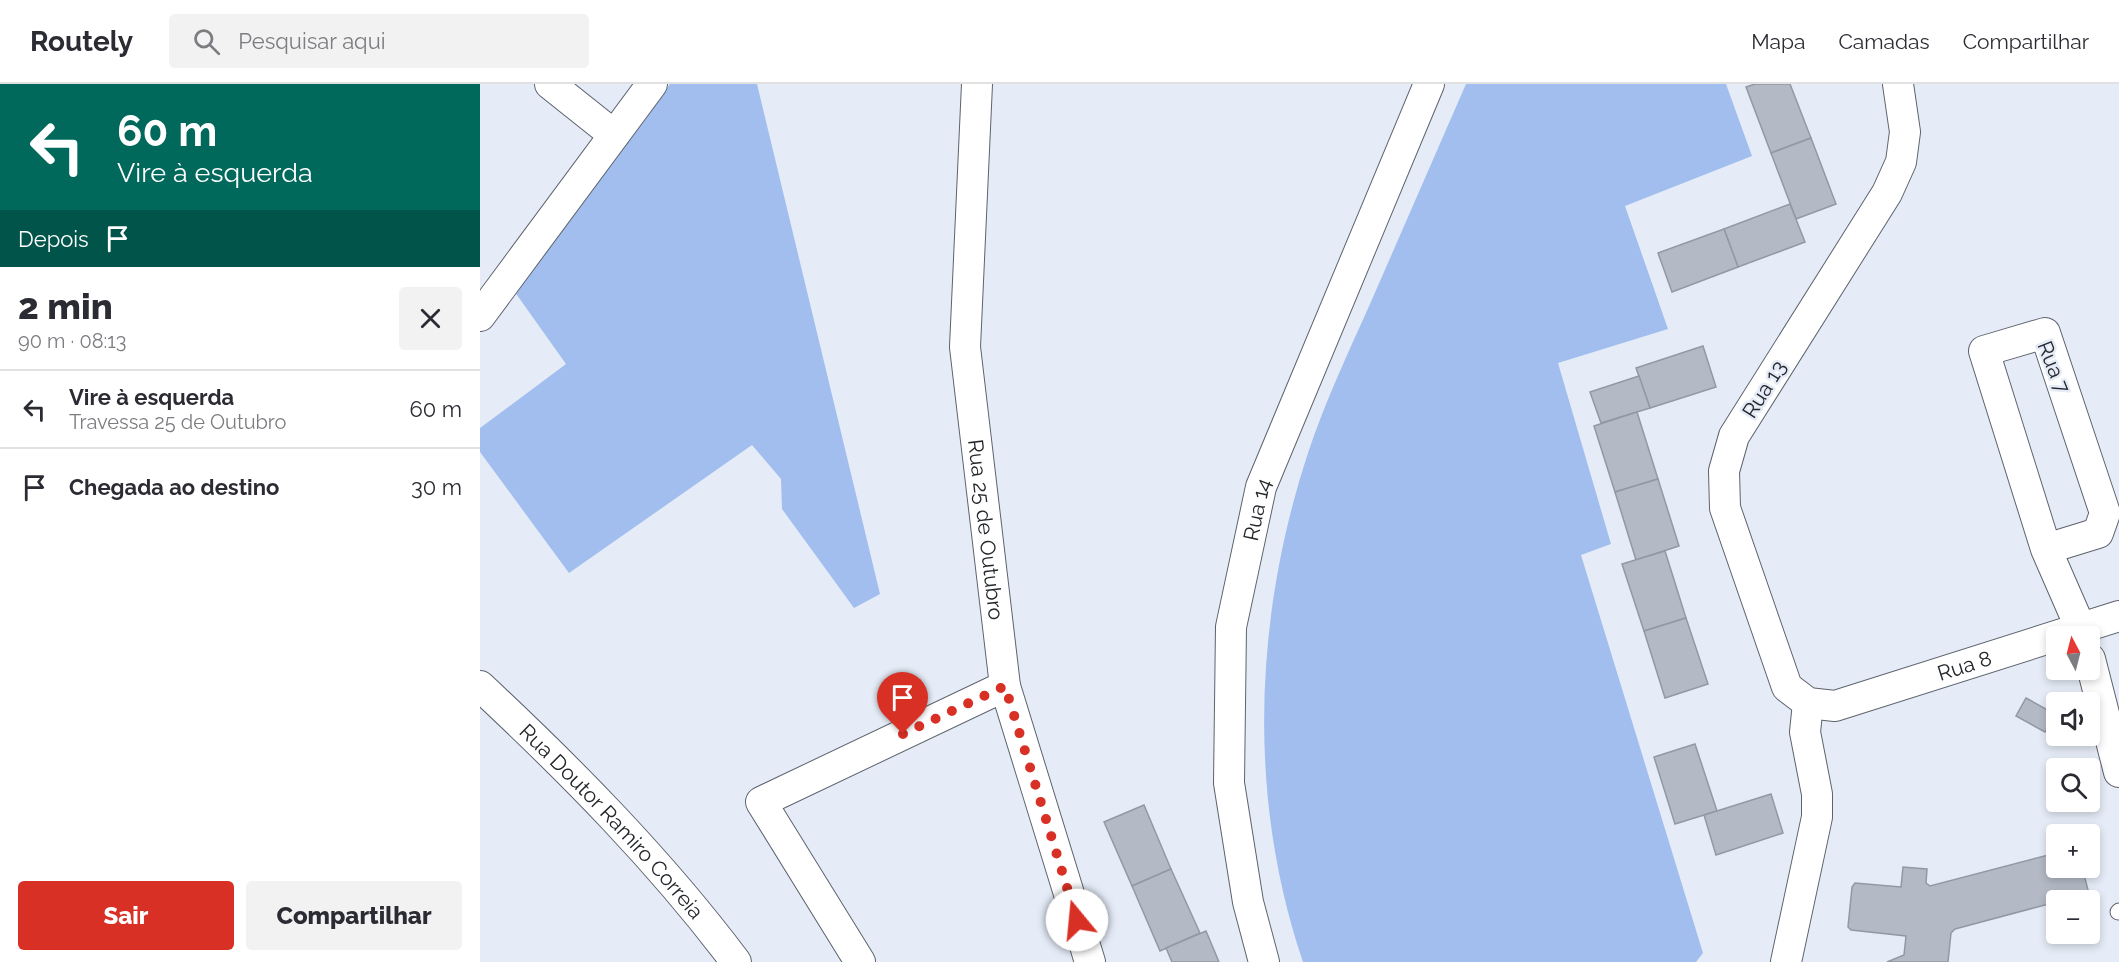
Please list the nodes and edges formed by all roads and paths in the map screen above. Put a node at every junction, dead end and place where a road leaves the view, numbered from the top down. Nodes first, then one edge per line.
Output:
1 (550, 84) edge
2 (652, 84) edge
3 (977, 84) edge
4 (1429, 84) edge
5 (1898, 84) edge
6 (614, 135) junction
7 (480, 316) edge
8 (2046, 549) junction
9 (2119, 616) edge
10 (2079, 626) edge
11 (2096, 626) edge
12 (2046, 643) edge
13 (2095, 680) edge
14 (480, 686) edge
15 (1005, 686) junction
16 (1808, 703) junction
17 (2119, 772) edge
18 (736, 962) edge
19 (860, 962) edge
20 (1090, 962) edge
21 (1264, 962) edge
22 (1786, 962) edge

1 - 6 street
2 - 6 street
3 - 15 street, Rua 25 de Outubro
4 - 21 street, Rua 14
5 - 16 street, Rua 13
6 - 7 street
8 - 8 street, Rua 7
8 - 10 street, Rua 7
9 - 11 street, Rua 8
12 - 16 street, Rua 8
13 - 17 street
14 - 18 street, Rua Doutor Ramiro Correia
15 - 19 street
15 - 20 street, Rua 25 de Outubro
16 - 22 street

